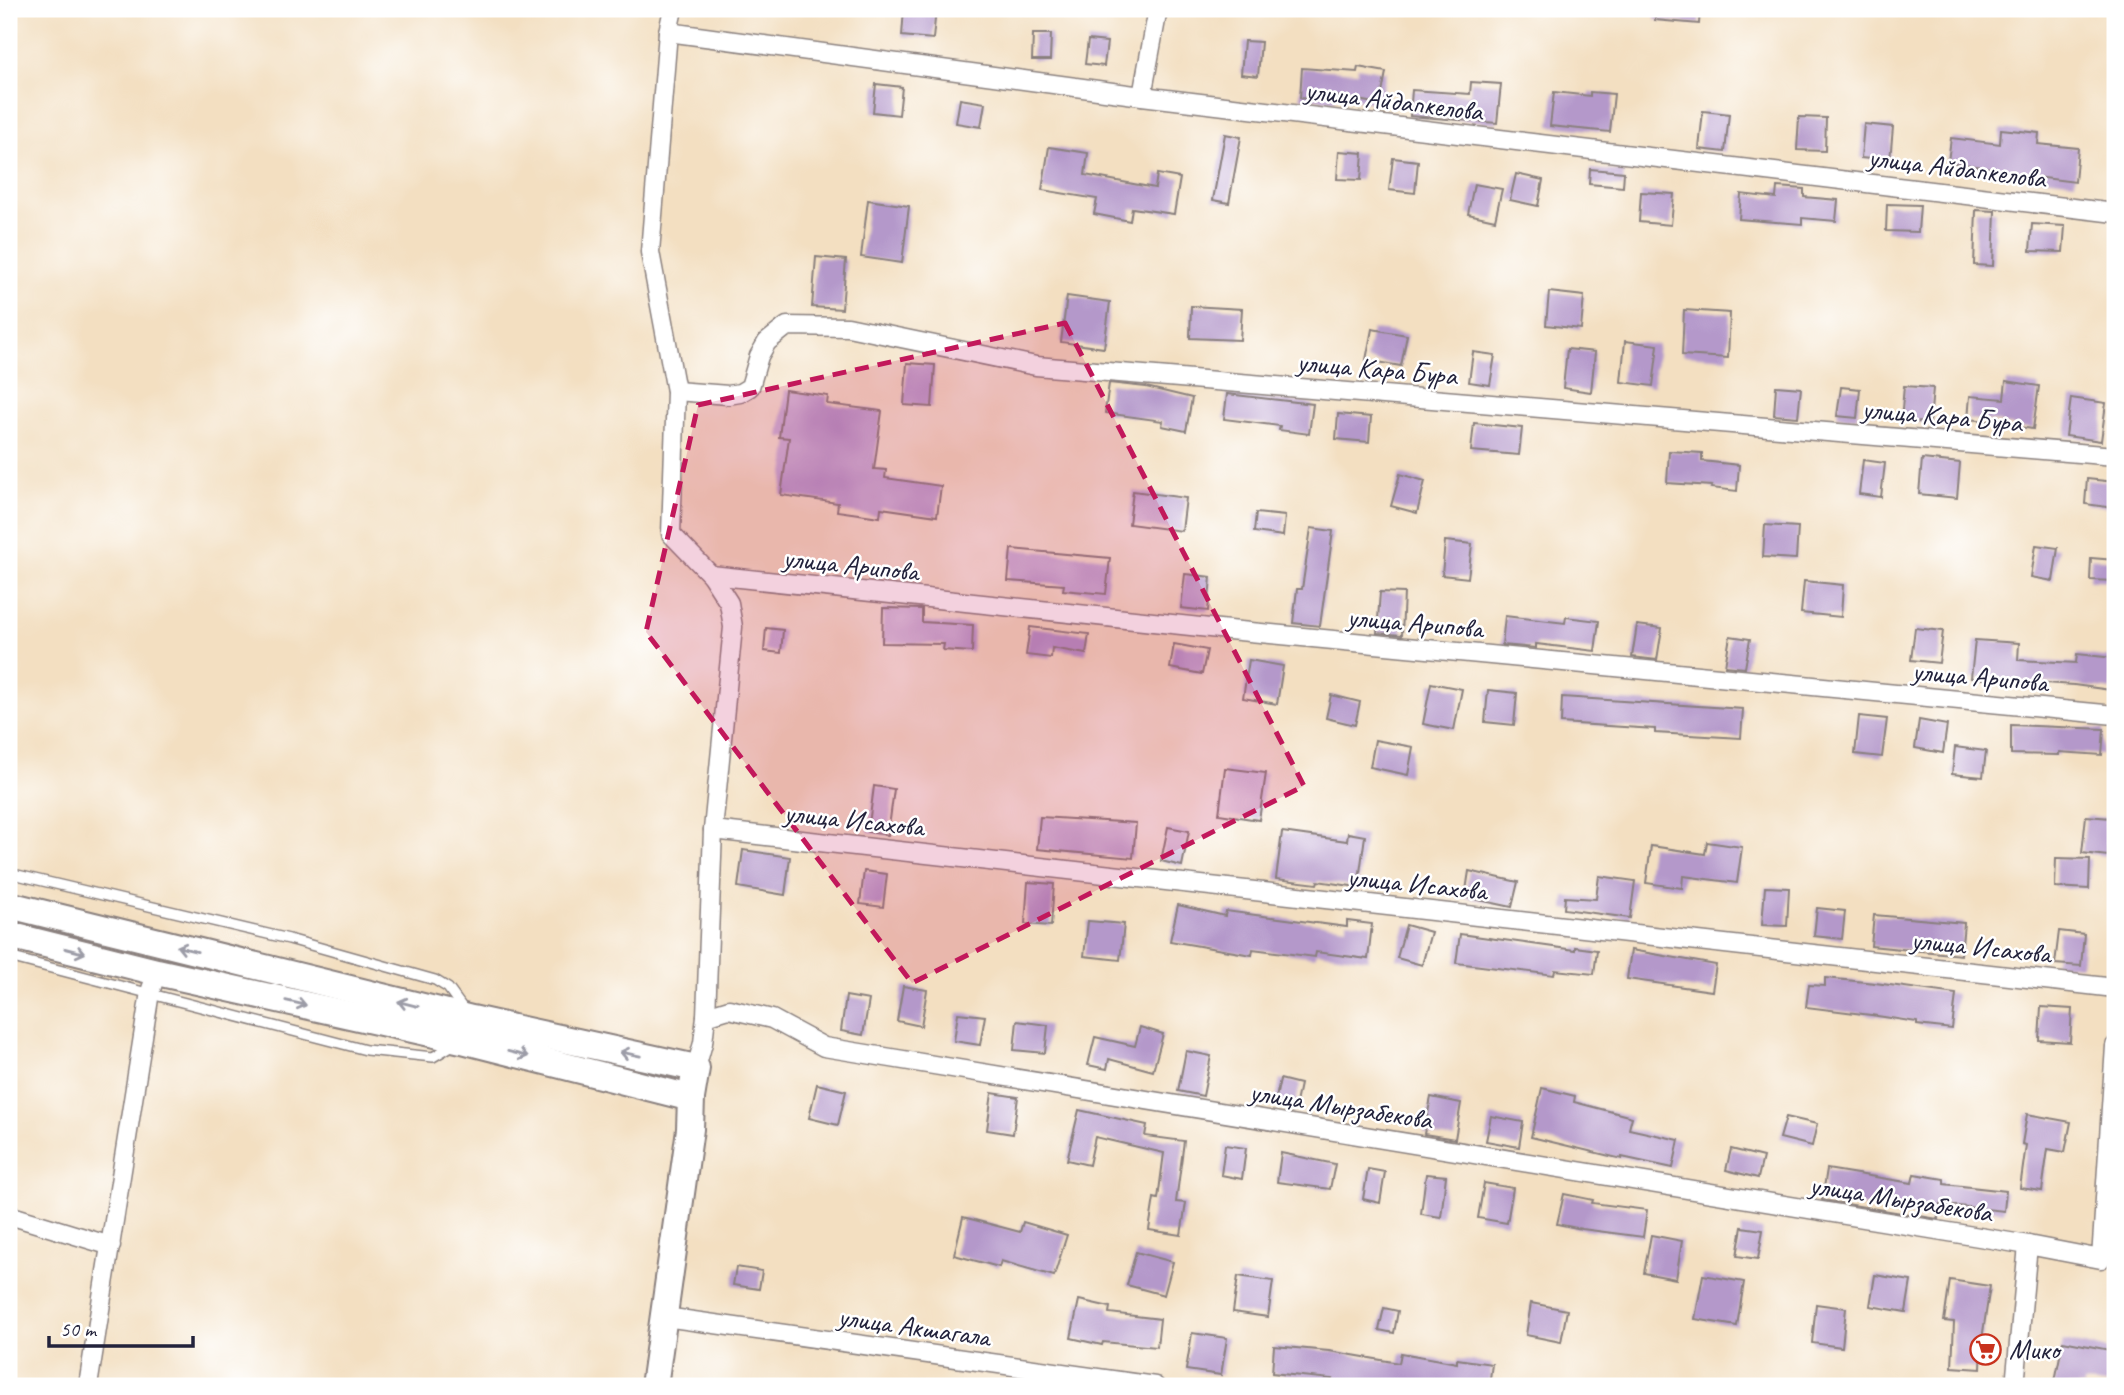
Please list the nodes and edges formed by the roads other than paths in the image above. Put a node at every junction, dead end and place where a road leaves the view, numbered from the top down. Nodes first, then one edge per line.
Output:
1 (673, 9) edge
2 (1158, 9) edge
3 (668, 32) junction
4 (1142, 96) junction
5 (2115, 213) edge
6 (676, 391) junction
7 (2115, 456) edge
8 (710, 575) junction
9 (2115, 715) edge
10 (713, 830) junction
11 (9, 873) edge
12 (9, 905) edge
13 (9, 934) edge
14 (9, 957) edge
15 (154, 982) junction
16 (2115, 988) edge
17 (706, 1016) junction
18 (467, 1030) junction
19 (2115, 1046) edge
20 (696, 1068) junction
21 (691, 1098) junction
22 (9, 1215) edge
23 (2028, 1245) junction
24 (111, 1246) junction
25 (2108, 1260) edge
26 (665, 1317) junction
27 (88, 1386) edge
28 (654, 1386) edge
29 (1155, 1386) edge
30 (2015, 1386) edge

1 - 3 street
2 - 4 street
3 - 4 street, улица Айдапкелова
3 - 6 street
4 - 5 street, улица Айдапкелова
6 - 7 street, улица Кара Бура
6 - 8 street
8 - 9 street, улица Арипова
8 - 10 street
10 - 16 street, улица Исахова
10 - 17 street
11 - 18 lane
18 -> 12 main road
13 -> 15 main road
14 - 15 lane
15 -> 18 main road
15 - 24 street
17 - 20 street
17 - 23 street, улица Мырзабекова
20 -> 18 main road
18 -> 21 main road
19 - 25 street
20 - 21 main road
21 - 26 main road
22 - 24 street
23 - 25 street, улица Мырзабекова
23 - 30 street
24 - 27 street
26 - 28 main road
26 - 29 street, улица Акшагала

